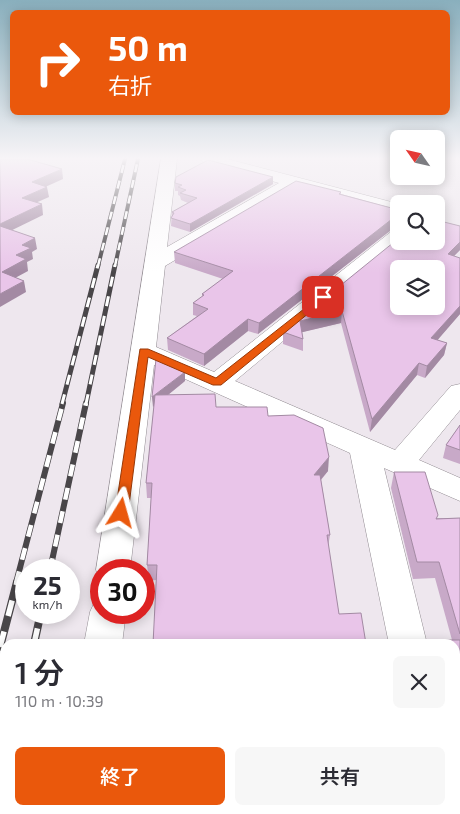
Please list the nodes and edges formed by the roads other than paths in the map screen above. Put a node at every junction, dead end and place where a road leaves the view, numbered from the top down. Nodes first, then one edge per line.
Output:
1 (164, 197) edge
2 (268, 197) edge
3 (350, 197) edge
4 (390, 208) edge
5 (390, 242) edge
6 (155, 263) junction
7 (144, 351) junction
8 (217, 383) junction
9 (460, 392) edge
10 (364, 448) junction
11 (400, 464) junction
12 (460, 490) edge
13 (116, 559) edge
14 (106, 624) edge
15 (104, 639) edge
16 (407, 639) edge

1 - 6 street
2 - 6 street
3 - 4 street
5 - 8 street
6 - 7 street
7 - 8 street
7 - 13 street
8 - 10 street
9 - 11 street
10 - 11 street
10 - 16 street
11 - 12 street
14 - 15 street

